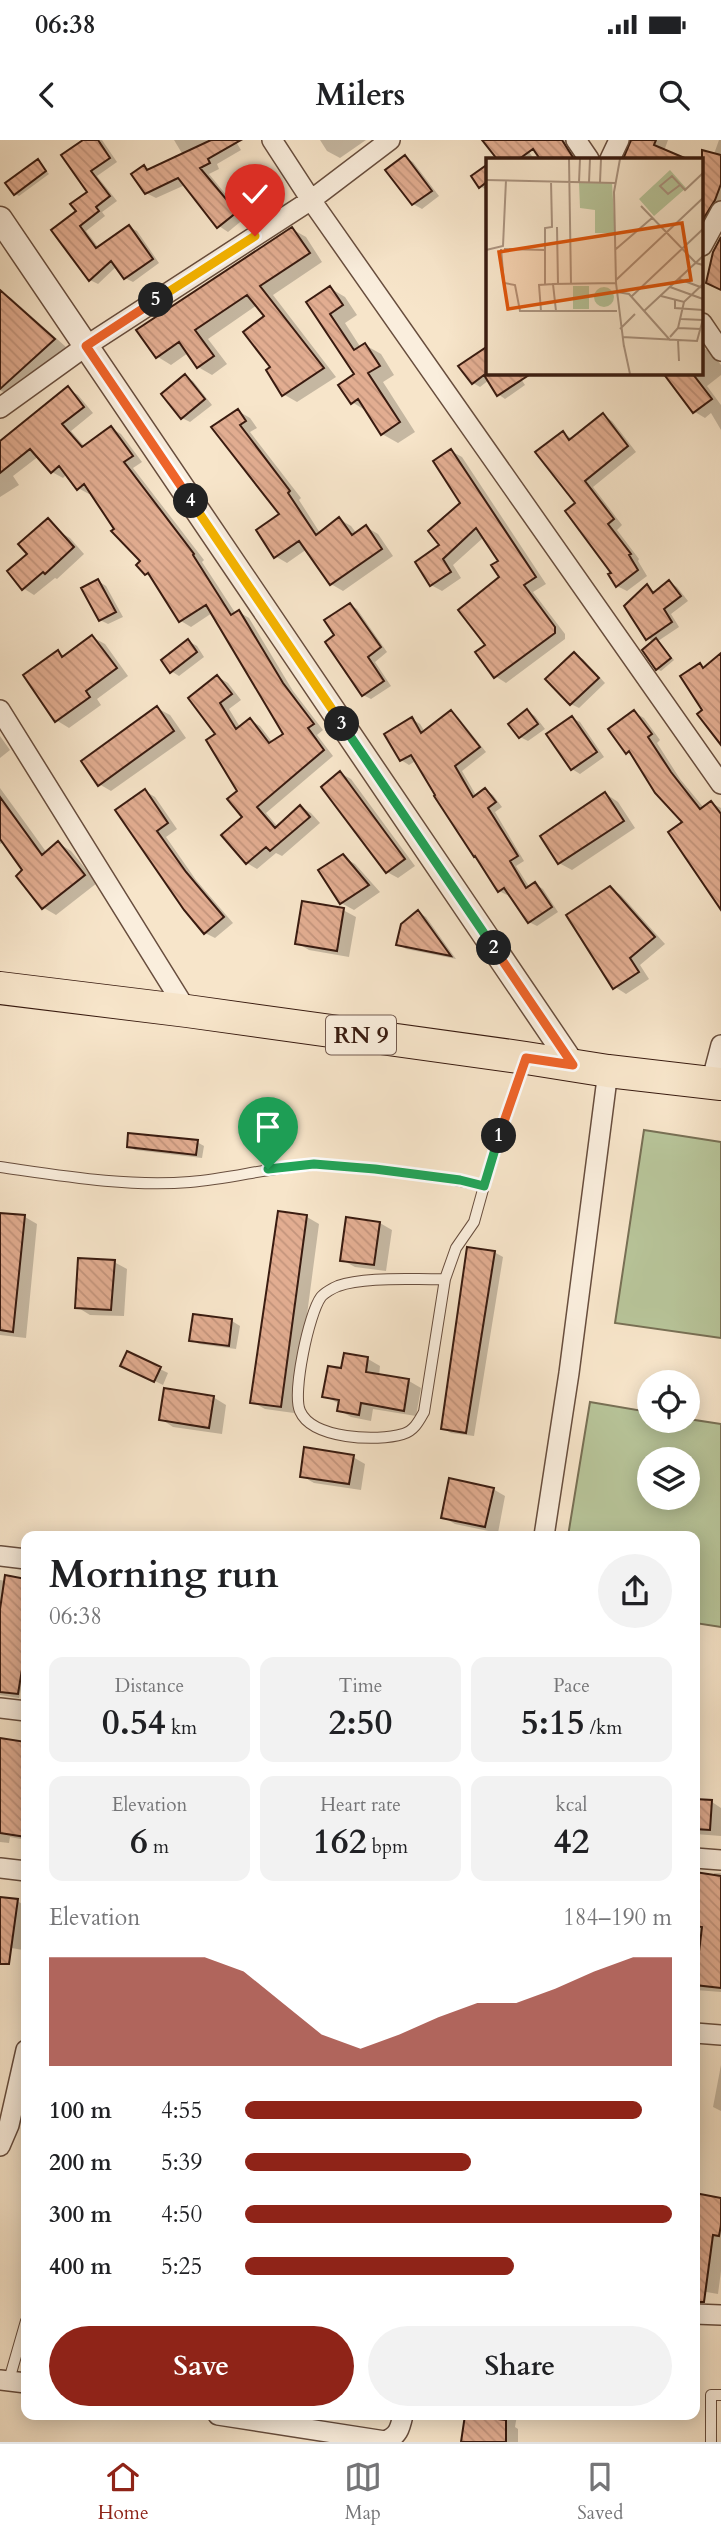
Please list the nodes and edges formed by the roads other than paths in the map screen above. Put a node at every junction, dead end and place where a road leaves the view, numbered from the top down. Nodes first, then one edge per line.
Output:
1 (272, 140) edge
2 (390, 140) edge
3 (576, 140) edge
4 (619, 140) edge
5 (588, 158) edge
6 (610, 158) edge
7 (311, 200) junction
8 (721, 211) edge
9 (0, 219) edge
10 (704, 242) edge
11 (704, 326) edge
12 (86, 346) junction
13 (721, 351) edge
14 (0, 408) edge
15 (0, 710) edge
16 (721, 784) edge
17 (0, 988) edge
18 (187, 1011) junction
19 (721, 1045) edge
20 (526, 1058) junction
21 (573, 1065) junction
22 (608, 1071) junction
23 (716, 1083) edge
24 (0, 1167) edge
25 (484, 1186) junction
26 (444, 1279) junction
27 (545, 1531) edge
28 (0, 1556) edge
29 (21, 1558) edge
30 (0, 1707) edge
31 (21, 1710) edge
32 (700, 1858) edge
33 (721, 1860) edge
34 (0, 1868) edge
35 (21, 1870) edge
36 (700, 2033) edge
37 (721, 2035) edge
38 (21, 2072) edge
39 (0, 2146) edge
40 (700, 2314) edge
41 (721, 2315) edge
42 (21, 2343) edge
43 (12, 2381) edge
44 (721, 2395) edge
45 (250, 2420) edge
46 (402, 2420) edge
47 (710, 2442) edge

1 - 7 street
2 - 7 street
3 - 5 street
4 - 6 street
7 - 12 street
7 - 16 street
8 - 10 street
9 - 12 street
11 - 13 street
12 - 14 street
12 - 21 street
15 - 18 street
17 - 18 main road, RN 9
18 - 20 main road, RN 9
19 - 23 street
20 - 21 main road, RN 9
20 - 25 lane
21 - 22 main road, RN 9
22 - 23 main road, RN 9
22 - 27 street
24 - 25 lane
25 - 26 lane
26 - 26 lane
28 - 29 street
30 - 31 street
32 - 33 street
34 - 35 street
36 - 37 street
38 - 39 street
40 - 41 street
42 - 43 lane
44 - 47 lane
45 - 46 street

